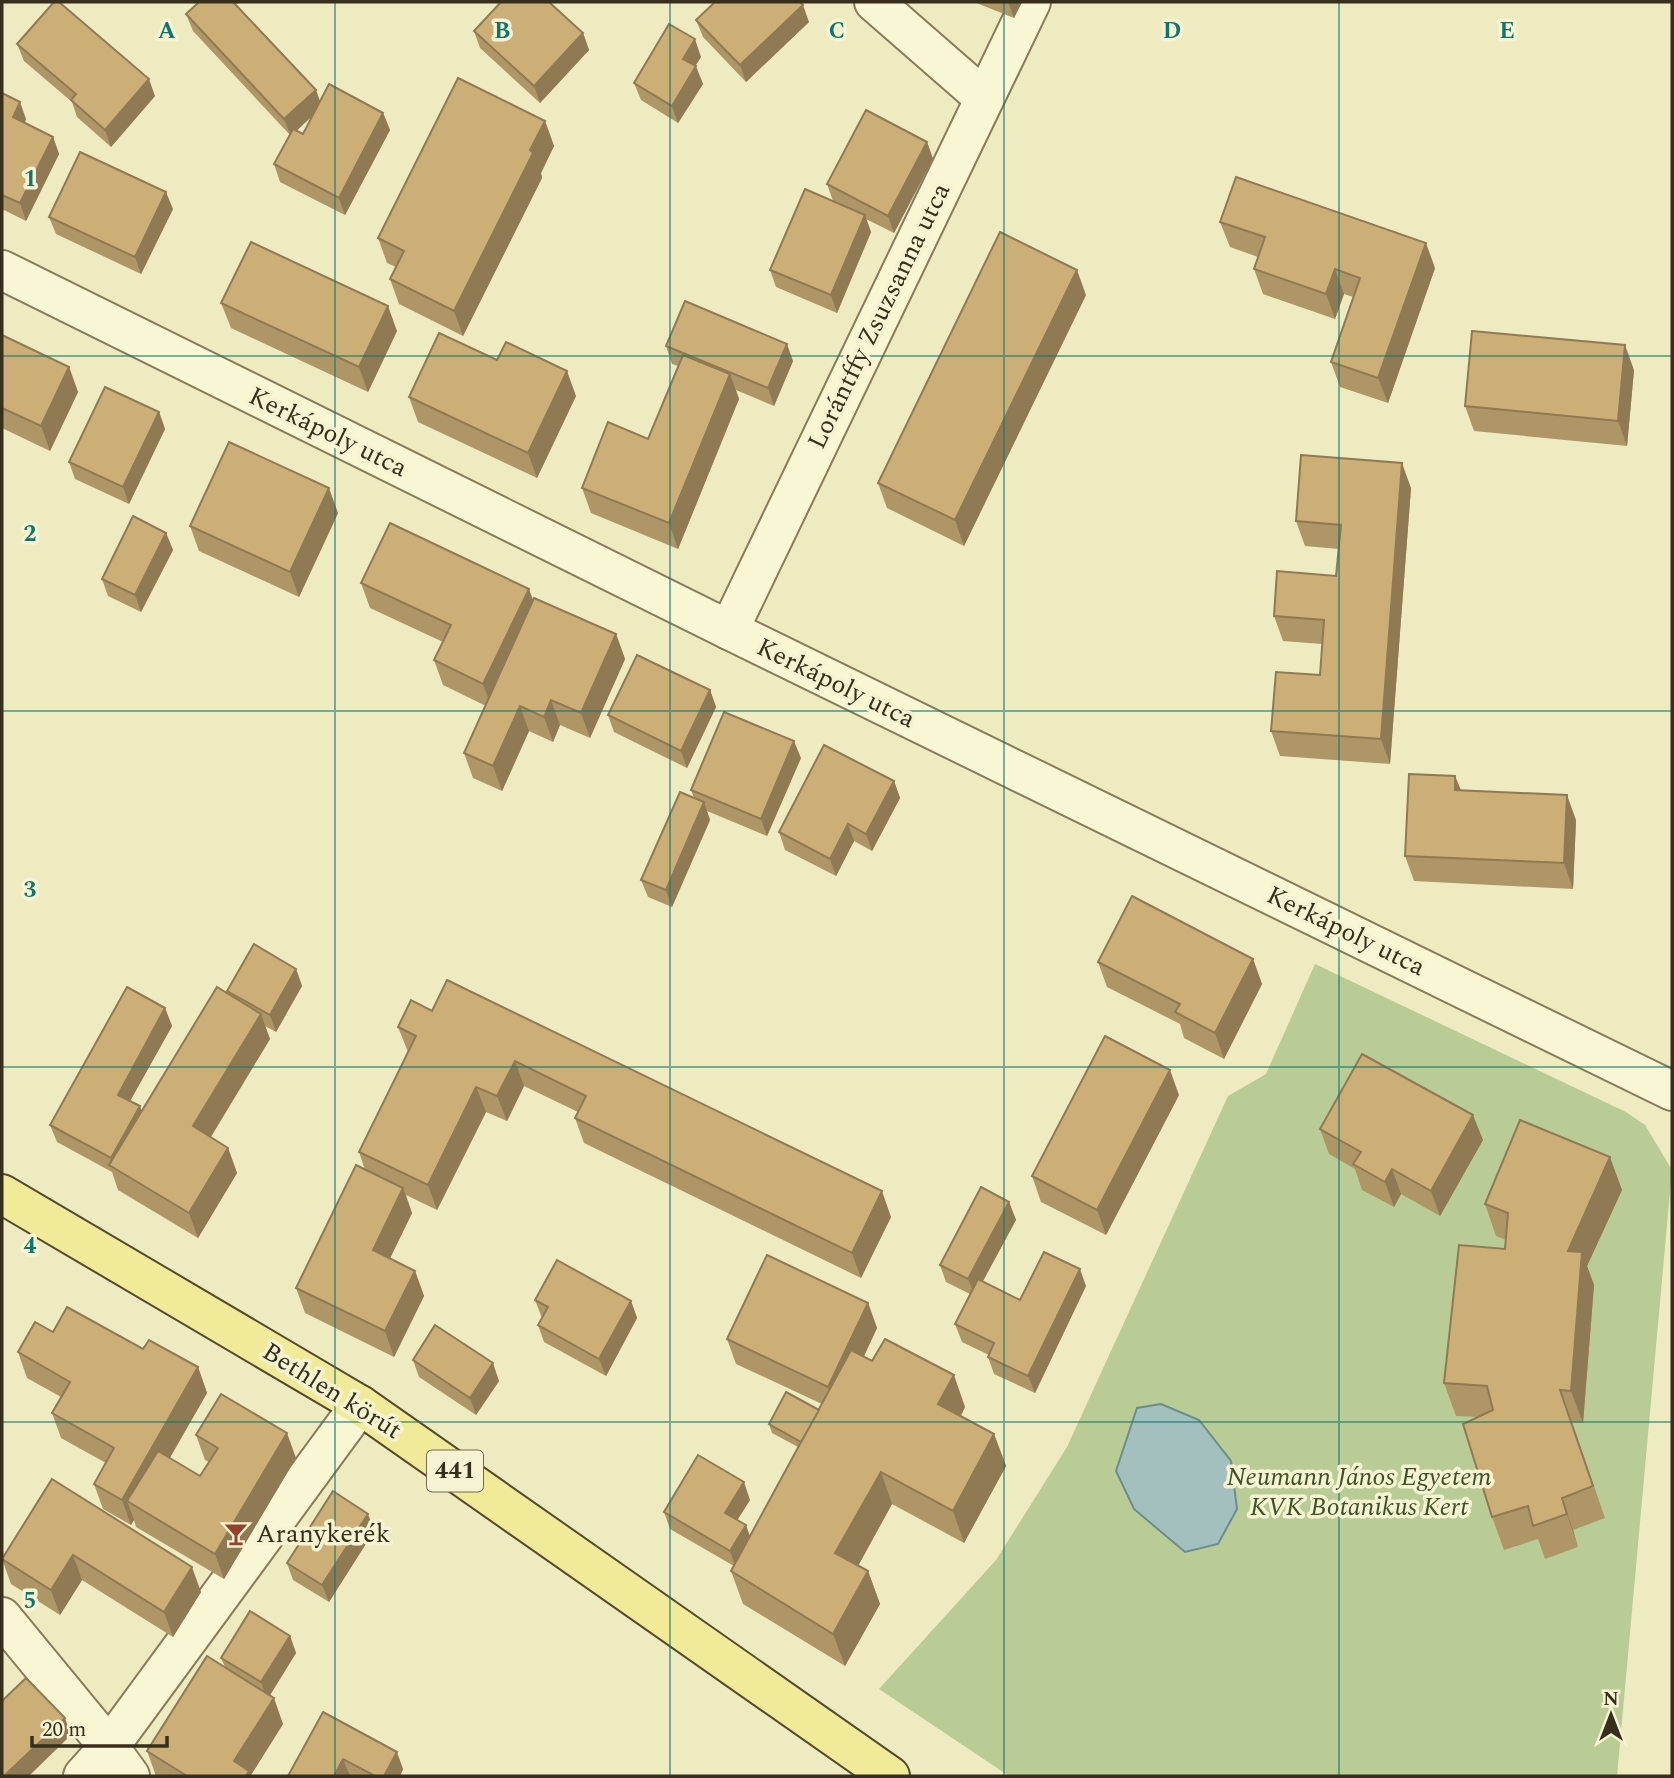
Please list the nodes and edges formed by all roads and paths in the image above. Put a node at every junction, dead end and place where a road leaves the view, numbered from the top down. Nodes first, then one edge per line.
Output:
1 (874, 2) edge
2 (1031, 2) edge
3 (984, 98) junction
4 (2, 270) edge
5 (729, 630) junction
6 (1672, 1091) edge
7 (2, 1194) edge
8 (360, 1405) junction
9 (2, 1617) edge
10 (119, 1762) edge
11 (83, 1776) edge
12 (890, 1776) edge

1 - 3 street
2 - 3 street, Lorántffy Zsuzsanna utca
3 - 5 street, Lorántffy Zsuzsanna utca
4 - 5 street, Kerkápoly utca
5 - 6 street, Kerkápoly utca
7 - 8 main road, Bethlen körút / 441
8 - 10 street
8 - 12 main road, Bethlen körút / 441
9 - 10 street
10 - 11 street

